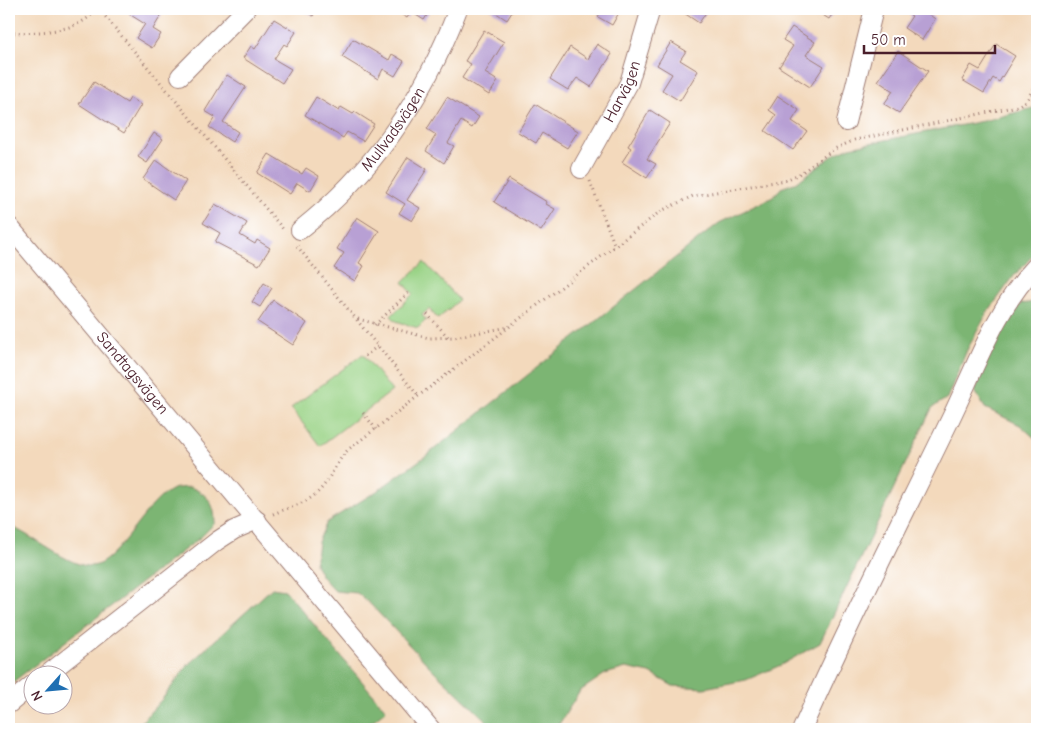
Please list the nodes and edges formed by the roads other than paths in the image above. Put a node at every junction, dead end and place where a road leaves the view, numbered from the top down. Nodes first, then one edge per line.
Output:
1 (246, 9) edge
2 (458, 9) edge
3 (652, 9) edge
4 (874, 9) edge
5 (180, 76) dead end
6 (846, 122) dead end
7 (580, 169) road end
8 (9, 226) edge
9 (293, 234) road end
10 (1037, 265) edge
11 (256, 520) junction
12 (58, 666) edge
13 (22, 693) edge
14 (9, 704) edge
15 (431, 729) edge
16 (802, 729) edge

1 - 5 street
2 - 9 street, Mullvadsvägen
3 - 7 street, Harvägen
4 - 6 street
8 - 11 street, Sandtagsvägen
10 - 16 street
11 - 12 street
11 - 15 street, Sandtagsvägen
13 - 14 street

